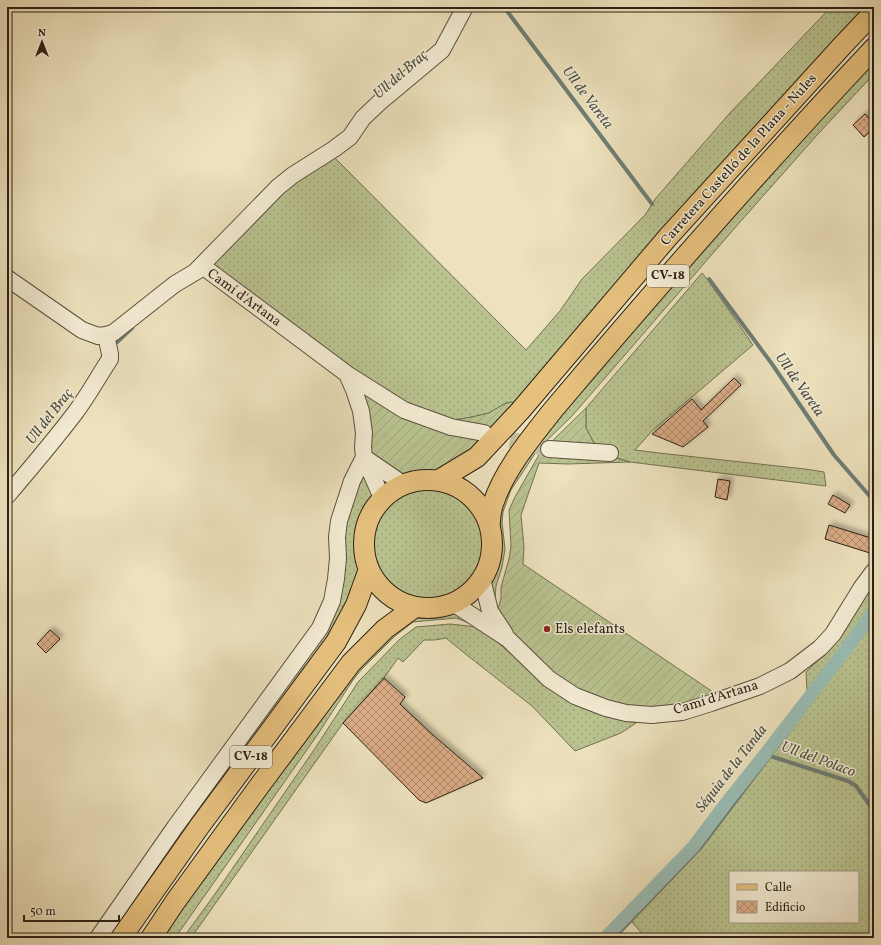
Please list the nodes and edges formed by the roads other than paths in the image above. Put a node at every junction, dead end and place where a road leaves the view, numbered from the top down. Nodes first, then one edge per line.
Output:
1 (465, 7) edge
2 (874, 12) edge
3 (874, 48) edge
4 (195, 272) junction
5 (7, 278) edge
6 (106, 335) junction
7 (347, 374) junction
8 (484, 433) tunnel mouth
9 (549, 449) tunnel mouth
10 (610, 454) dead end
11 (364, 457) junction
12 (439, 480) junction
13 (403, 484) junction
14 (7, 496) edge
15 (382, 498) junction
16 (490, 522) junction
17 (368, 569) junction
18 (874, 571) edge
19 (482, 580) junction
20 (453, 603) junction
21 (415, 607) junction
22 (508, 639) junction
23 (98, 938) edge
24 (121, 938) edge
25 (151, 938) edge

1 - 4 street
2 - 12 main road, Carretera Castelló de la Plana - Nules / CV-18
3 - 16 main road, Carretera Castelló de la Plana - Nules / CV-18
4 - 6 street, Camí d'Artana
4 - 7 street, Camí d'Artana
5 - 6 street
6 - 14 street
7 - 8 street
7 - 11 street
9 - 10 street
11 - 13 street
11 - 15 street
11 - 23 street
12 - 13 main road, CV-18
12 - 16 main road, CV-18
13 - 15 main road, CV-18
15 - 17 main road, CV-18
16 - 19 main road, CV-18
17 - 21 main road, CV-18
17 - 24 main road, CV-18
18 - 22 street, Camí d'Artana
19 - 20 main road, CV-18
19 - 22 street, Camí d'Artana
20 - 21 main road, CV-18
20 - 22 street, Camí d'Artana
21 - 25 main road, CV-18

